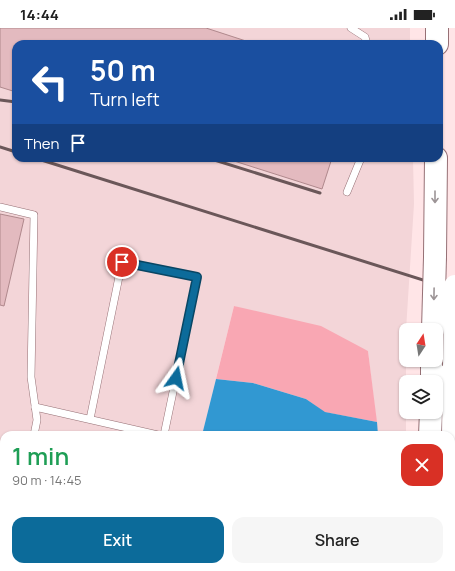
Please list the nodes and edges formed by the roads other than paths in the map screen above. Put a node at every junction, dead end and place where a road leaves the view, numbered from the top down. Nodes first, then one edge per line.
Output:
1 (351, 28) edge
2 (437, 28) edge
3 (366, 40) edge
4 (437, 40) edge
5 (359, 162) edge
6 (436, 162) edge
7 (347, 192) dead end
8 (0, 207) edge
9 (455, 286) edge
10 (433, 323) edge
11 (454, 366) edge
12 (35, 407) junction
13 (90, 419) junction
14 (431, 419) edge
15 (35, 431) edge
16 (141, 431) edge
17 (165, 431) edge
18 (430, 431) edge
19 (453, 431) edge

1 - 3 lane
2 - 4 main road
5 - 7 lane
6 -> 10 main road, bridge
8 - 12 lane
9 - 11 main road, bridge
11 - 19 main road
12 - 13 lane
12 - 15 lane
13 - 16 lane
13 - 17 lane
14 - 18 main road

